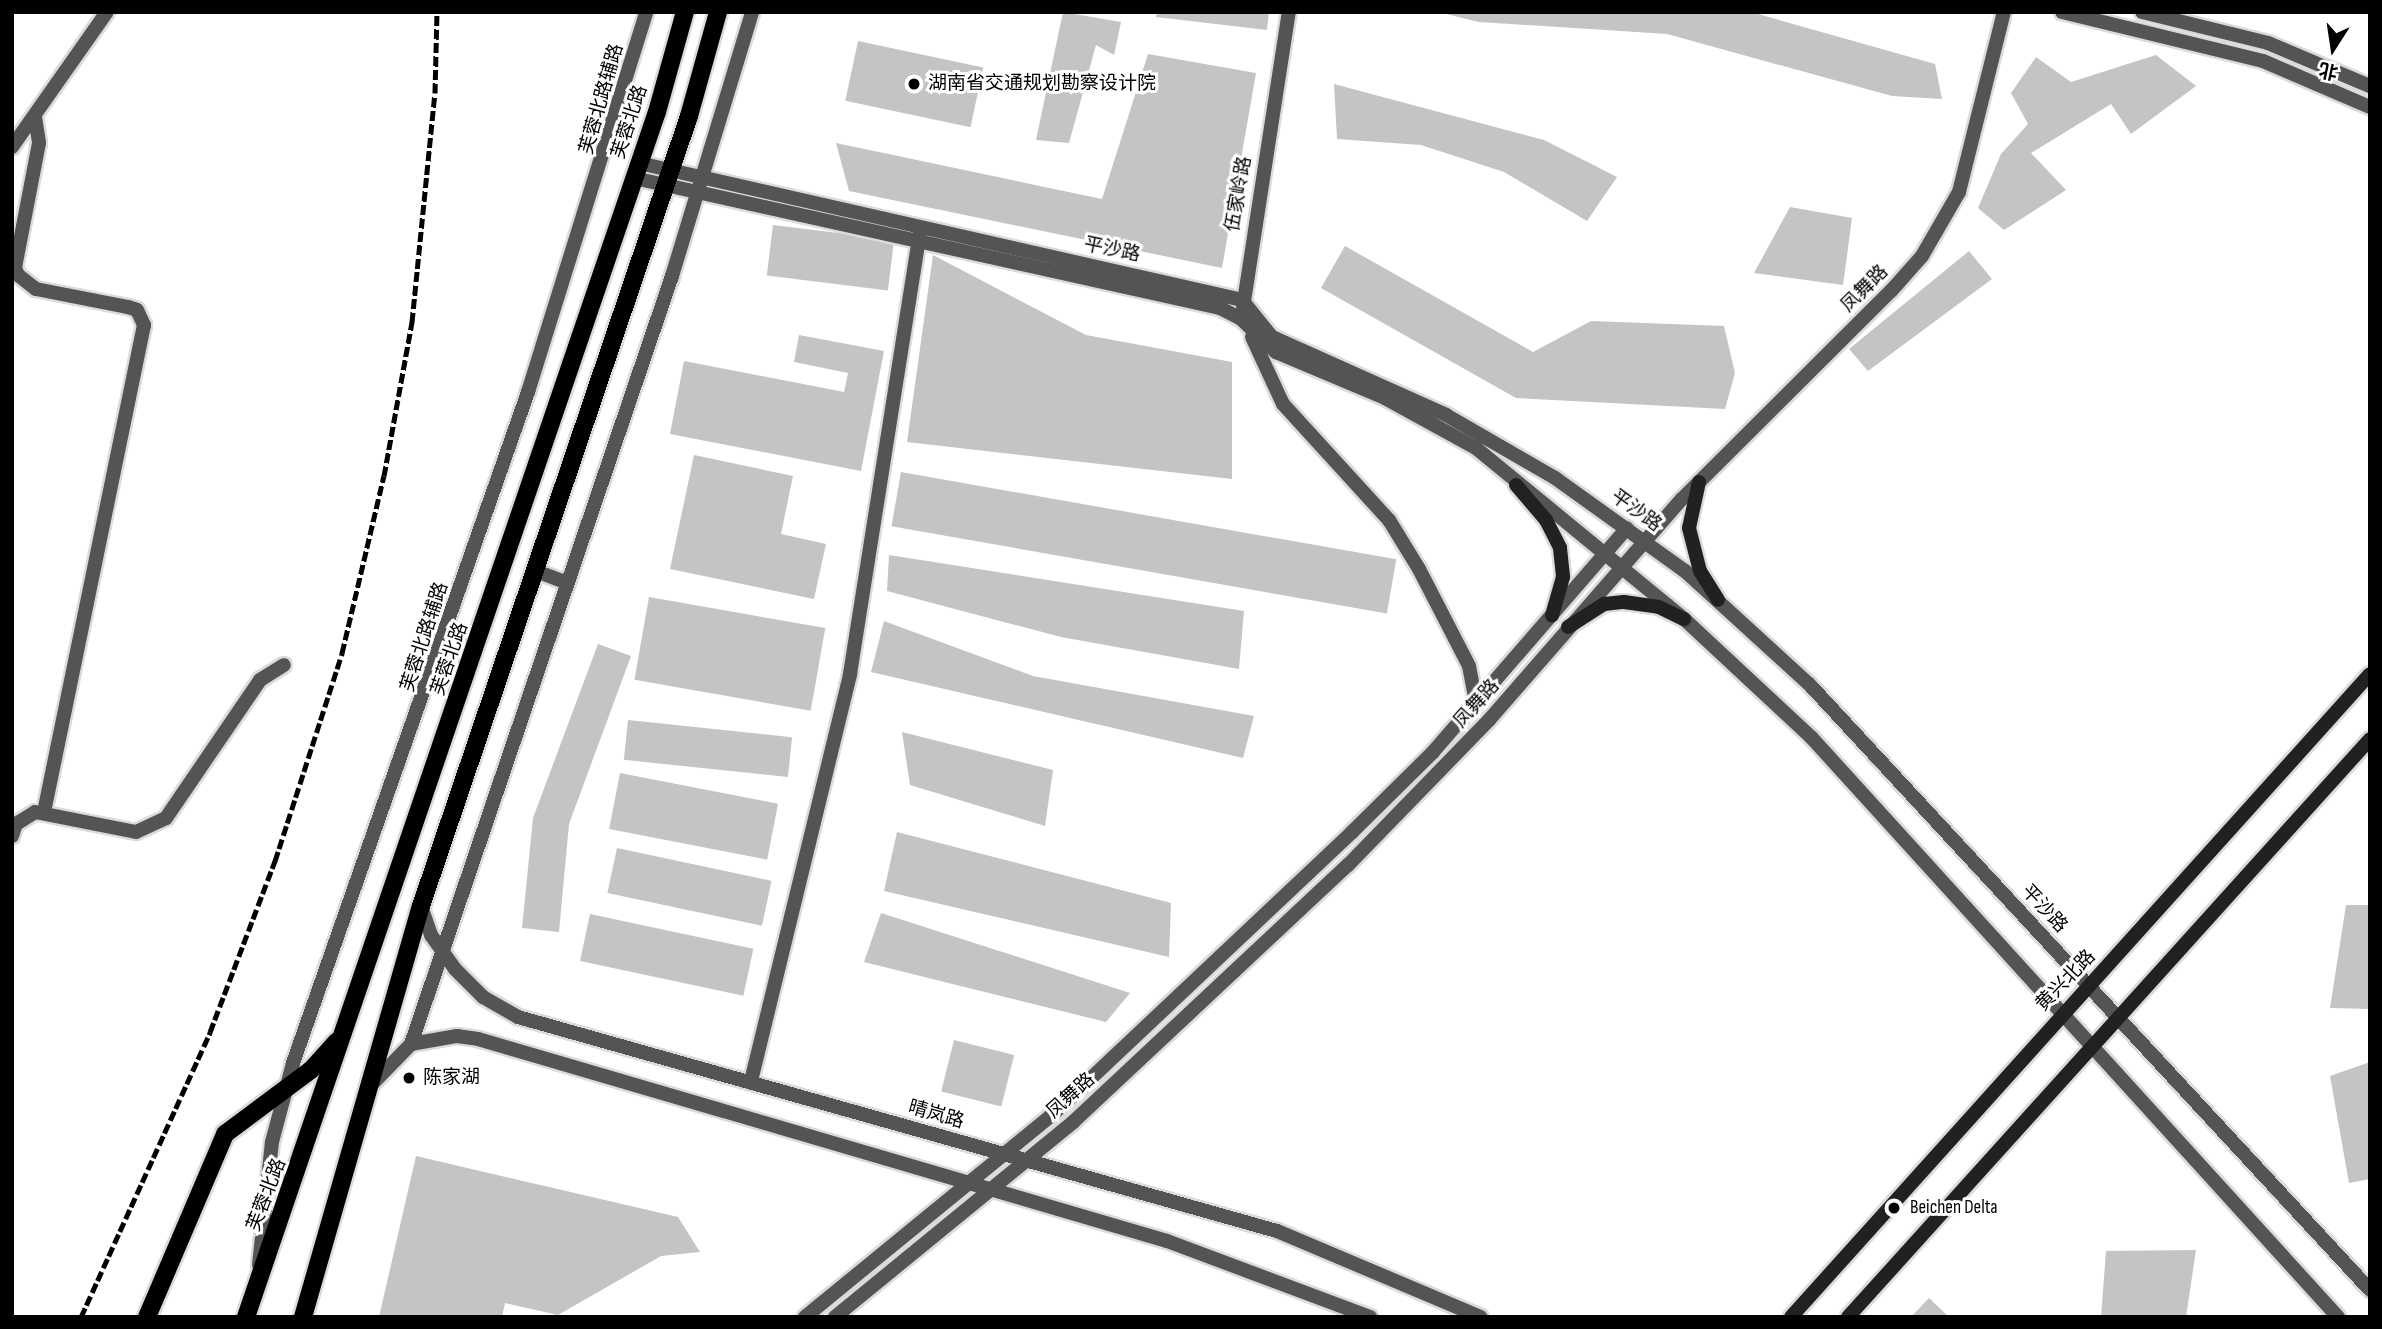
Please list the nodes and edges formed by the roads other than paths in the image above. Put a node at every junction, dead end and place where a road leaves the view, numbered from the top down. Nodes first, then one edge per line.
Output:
1 (107, 12) edge
2 (646, 12) edge
3 (685, 12) edge
4 (718, 12) edge
5 (752, 12) edge
6 (1289, 12) edge
7 (2004, 12) edge
8 (2062, 12) edge
9 (2142, 12) edge
10 (2370, 86) edge
11 (2370, 107) edge
12 (35, 117) junction
13 (12, 147) edge
14 (637, 171) junction
15 (668, 178) junction
16 (703, 178) junction
17 (698, 193) junction
18 (919, 235) junction
19 (1242, 300) junction
20 (1248, 328) junction
21 (1699, 482) junction
22 (1516, 485) junction
23 (1627, 528) junction
24 (1643, 540) junction
25 (1604, 554) junction
26 (1620, 566) junction
27 (536, 572) junction
28 (567, 583) junction
29 (1718, 600) junction
30 (1552, 615) junction
31 (1685, 619) junction
32 (1568, 627) junction
33 (284, 664) dead end
34 (2370, 674) edge
35 (1476, 703) junction
36 (2370, 739) edge
37 (44, 811) junction
38 (12, 836) edge
39 (421, 906) junction
40 (440, 951) junction
41 (2089, 985) junction
42 (2061, 1014) junction
43 (2118, 1016) junction
44 (342, 1034) junction
45 (411, 1044) junction
46 (2090, 1046) junction
47 (751, 1081) junction
48 (287, 1086) junction
49 (363, 1099) junction
50 (1006, 1153) junction
51 (1030, 1159) junction
52 (973, 1182) junction
53 (995, 1189) junction
54 (258, 1276) junction
55 (2370, 1290) edge
56 (147, 1317) edge
57 (246, 1317) edge
58 (303, 1317) edge
59 (804, 1317) edge
60 (835, 1317) edge
61 (1370, 1317) edge
62 (1481, 1317) edge
63 (1791, 1317) edge
64 (1849, 1317) edge
65 (2338, 1317) edge

1 - 12 street
2 - 48 street, 芙蓉北路辅路
3 - 14 main road, 芙蓉北路
4 - 15 main road
5 - 16 street
6 - 19 street, 伍家岭路
7 - 21 street, 凤舞路
8 - 11 street
9 - 10 street
12 - 13 street
12 - 37 street
14 - 15 street, 平沙路
14 - 44 main road, 芙蓉北路
15 - 16 street, 平沙路
15 - 17 street, 平沙路
15 - 27 main road
16 - 17 street
16 - 18 street, 平沙路
17 - 18 street, 平沙路
17 - 28 street
18 - 19 street, 平沙路
18 - 20 street, 平沙路
18 - 47 street
19 - 20 street, 伍家岭路
19 - 23 street, 平沙路
20 - 22 street, 平沙路
20 - 35 street, 伍家岭路
21 - 24 street, 凤舞路
21 - 29 main road
22 - 25 street, 平沙路
22 - 30 main road
23 - 24 street, 平沙路
23 - 25 street, 凤舞路
24 - 26 street, 凤舞路
24 - 29 street, 平沙路
25 - 26 street, 平沙路
25 - 30 street, 凤舞路
26 - 31 street, 平沙路
26 - 32 street, 凤舞路
27 - 28 street
27 - 39 main road
28 - 40 street
29 - 41 street, 平沙路
30 - 35 street, 凤舞路
31 - 32 main road
31 - 42 street, 平沙路
32 - 51 street, 凤舞路
33 - 37 street
34 - 41 main road, 黄兴北路
35 - 50 street, 凤舞路
36 - 43 main road
37 - 38 street
39 - 40 street, 晴岚路
39 - 49 main road
40 - 45 street
40 - 47 street, 晴岚路
41 - 42 main road, 黄兴北路
41 - 43 street, 平沙路
42 - 46 street, 平沙路
42 - 63 main road, 黄兴北路
43 - 46 main road
43 - 55 street, 平沙路
44 - 48 main road
44 - 54 main road, 芙蓉北路
45 - 49 street
45 - 52 street
46 - 64 main road
46 - 65 street, 平沙路
47 - 50 street, 晴岚路
48 - 54 street, 芙蓉北路辅路
48 - 56 main road
49 - 58 main road
50 - 51 street, 晴岚路
50 - 52 street, 凤舞路
51 - 53 street, 凤舞路
51 - 62 street, 晴岚路
52 - 53 street
52 - 59 street, 凤舞路
53 - 60 street, 凤舞路
53 - 61 street
54 - 57 main road, 芙蓉北路

